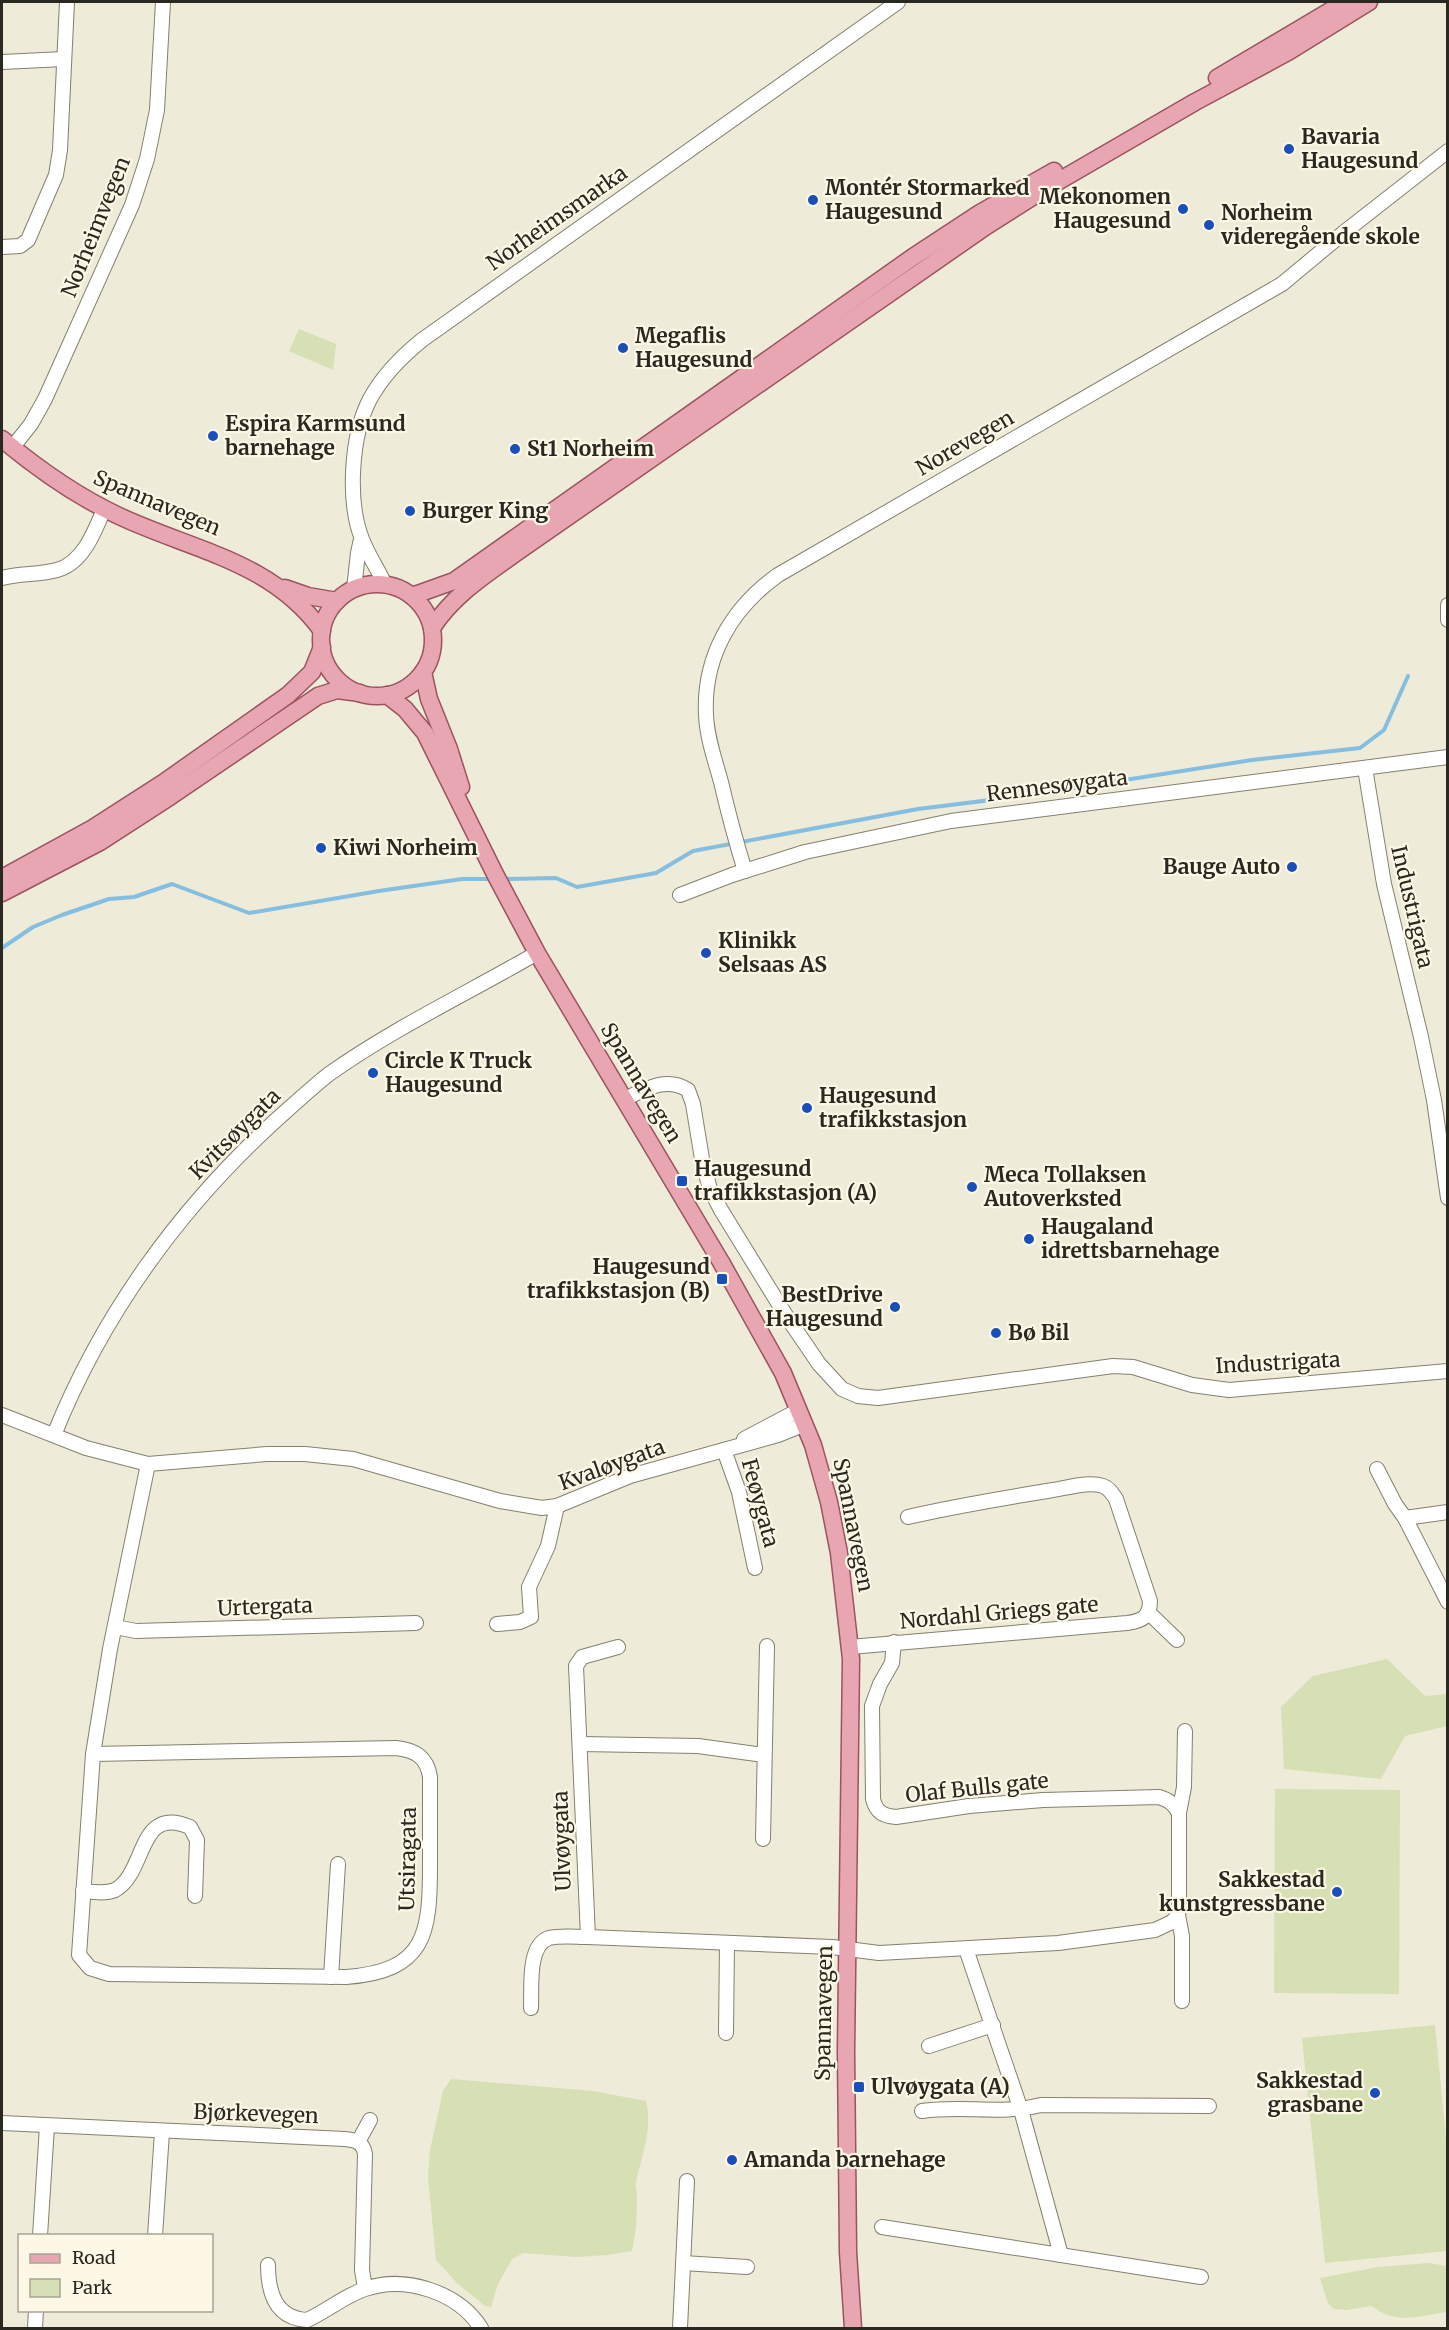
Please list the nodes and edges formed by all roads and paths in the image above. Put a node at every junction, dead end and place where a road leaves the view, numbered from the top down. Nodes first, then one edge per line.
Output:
1 (67, 2) edge
2 (160, 2) edge
3 (898, 2) edge
4 (1345, 2) edge
5 (1369, 2) edge
6 (64, 59) junction
7 (2, 62) edge
8 (1445, 160) edge
9 (2, 247) edge
10 (7, 443) edge
11 (104, 509) junction
12 (362, 539) junction
13 (2, 578) edge
14 (270, 581) junction
15 (385, 585) junction
16 (354, 589) junction
17 (411, 596) junction
18 (337, 602) junction
19 (1448, 605) edge
20 (1448, 620) edge
21 (432, 628) junction
22 (322, 639) junction
23 (423, 672) junction
24 (360, 693) junction
25 (387, 695) junction
26 (1448, 757) edge
27 (1365, 768) junction
28 (469, 819) junction
29 (745, 871) junction
30 (2, 878) edge
31 (2, 892) edge
32 (680, 895) dead end
33 (537, 953) junction
34 (625, 1099) junction
35 (1448, 1198) edge
36 (1448, 1371) edge
37 (2, 1415) edge
38 (802, 1417) junction
39 (54, 1435) junction
40 (724, 1450) junction
41 (148, 1464) junction
42 (1377, 1469) dead end
43 (557, 1506) junction
44 (1448, 1512) edge
45 (908, 1517) dead end
46 (1405, 1518) junction
47 (755, 1568) dead end
48 (1448, 1602) edge
49 (1148, 1612) junction
50 (416, 1623) dead end
51 (497, 1623) dead end
52 (115, 1627) junction
53 (1177, 1640) dead end
54 (894, 1642) junction
55 (767, 1646) dead end
56 (618, 1647) dead end
57 (850, 1647) junction
58 (1185, 1731) dead end
59 (580, 1744) junction
60 (93, 1754) junction
61 (764, 1755) junction
62 (1179, 1813) junction
63 (763, 1839) dead end
64 (338, 1864) dead end
65 (82, 1891) junction
66 (195, 1896) dead end
67 (1178, 1915) junction
68 (588, 1936) junction
69 (727, 1943) junction
70 (966, 1949) junction
71 (848, 1950) junction
72 (331, 1977) junction
73 (1182, 2001) dead end
74 (531, 2008) dead end
75 (993, 2025) junction
76 (726, 2033) dead end
77 (929, 2046) dead end
78 (1209, 2106) dead end
79 (1021, 2110) junction
80 (922, 2111) dead end
81 (370, 2120) dead end
82 (2, 2123) edge
83 (47, 2126) junction
84 (162, 2132) junction
85 (358, 2142) junction
86 (687, 2181) dead end
87 (882, 2228) dead end
88 (40, 2234) edge
89 (155, 2234) edge
90 (1061, 2254) junction
91 (683, 2263) junction
92 (268, 2265) dead end
93 (747, 2267) dead end
94 (1202, 2277) dead end
95 (365, 2288) junction
96 (36, 2312) edge
97 (35, 2328) edge
98 (481, 2328) edge
99 (680, 2328) edge
100 (854, 2328) edge

1 - 6 street
2 - 10 street, Norheimvegen
3 - 12 street, Norheimsmarka
4 - 17 main road
5 - 21 main road
6 - 7 street
6 - 9 street
8 - 29 street, Norevegen
10 - 11 main road, Spannavegen
11 - 13 street
11 - 14 main road, Spannavegen
12 - 15 street, Norheimsmarka
12 - 16 street, Norheimsmarka
14 - 18 main road, Spannavegen
14 - 22 main road, Spannavegen
15 - 16 main road
15 - 17 main road
16 - 18 main road
17 - 21 main road
18 - 22 main road
19 - 20 street
21 - 23 main road
22 - 24 main road
22 - 30 main road
23 - 25 main road
23 - 28 main road
24 - 25 main road
24 - 31 main road
25 - 28 main road
26 - 27 street, Rennesøygata
27 - 29 street, Rennesøygata
27 - 35 street, Industrigata
28 - 33 main road, Spannavegen
29 - 32 street, Rennesøygata
33 - 34 main road, Spannavegen
33 - 39 street, Kvitsøygata
34 - 36 street, Industrigata
34 - 38 main road, Spannavegen
37 - 39 street
38 - 40 street, Kvaløygata
38 - 57 main road, Spannavegen
39 - 41 street
40 - 43 street, Kvaløygata
40 - 47 street, Feøygata
41 - 43 street
41 - 52 street, Utsiragata
42 - 46 street
43 - 51 street, Kvaløygata
44 - 46 street
45 - 49 street
46 - 48 street
49 - 53 street
49 - 54 street, Nordahl Griegs gate
50 - 52 street, Urtergata
52 - 60 street, Utsiragata
54 - 57 street, Nordahl Griegs gate
54 - 62 street, Olaf Bulls gate
55 - 61 street
56 - 59 street, Ulvøygata
57 - 71 main road, Spannavegen
58 - 62 street
59 - 61 street
59 - 68 street, Ulvøygata
60 - 65 street, Utsiragata
60 - 72 street, Utsiragata
61 - 63 street
62 - 67 street
64 - 72 street
65 - 66 street
65 - 72 street, Utsiragata
67 - 70 street
67 - 73 street
68 - 69 street
68 - 74 street
69 - 71 street
69 - 76 street
70 - 71 street
70 - 75 street
71 - 100 main road, Spannavegen
75 - 77 street
75 - 79 street
78 - 79 street
79 - 80 street
79 - 90 street
81 - 85 street
82 - 83 street, Bjørkevegen
83 - 84 street, Bjørkevegen
83 - 88 street
84 - 85 street, Bjørkevegen
84 - 89 street
85 - 95 street
86 - 91 street
87 - 90 street
90 - 94 street
91 - 93 street
91 - 99 street
92 - 95 street
95 - 98 street
96 - 97 street

